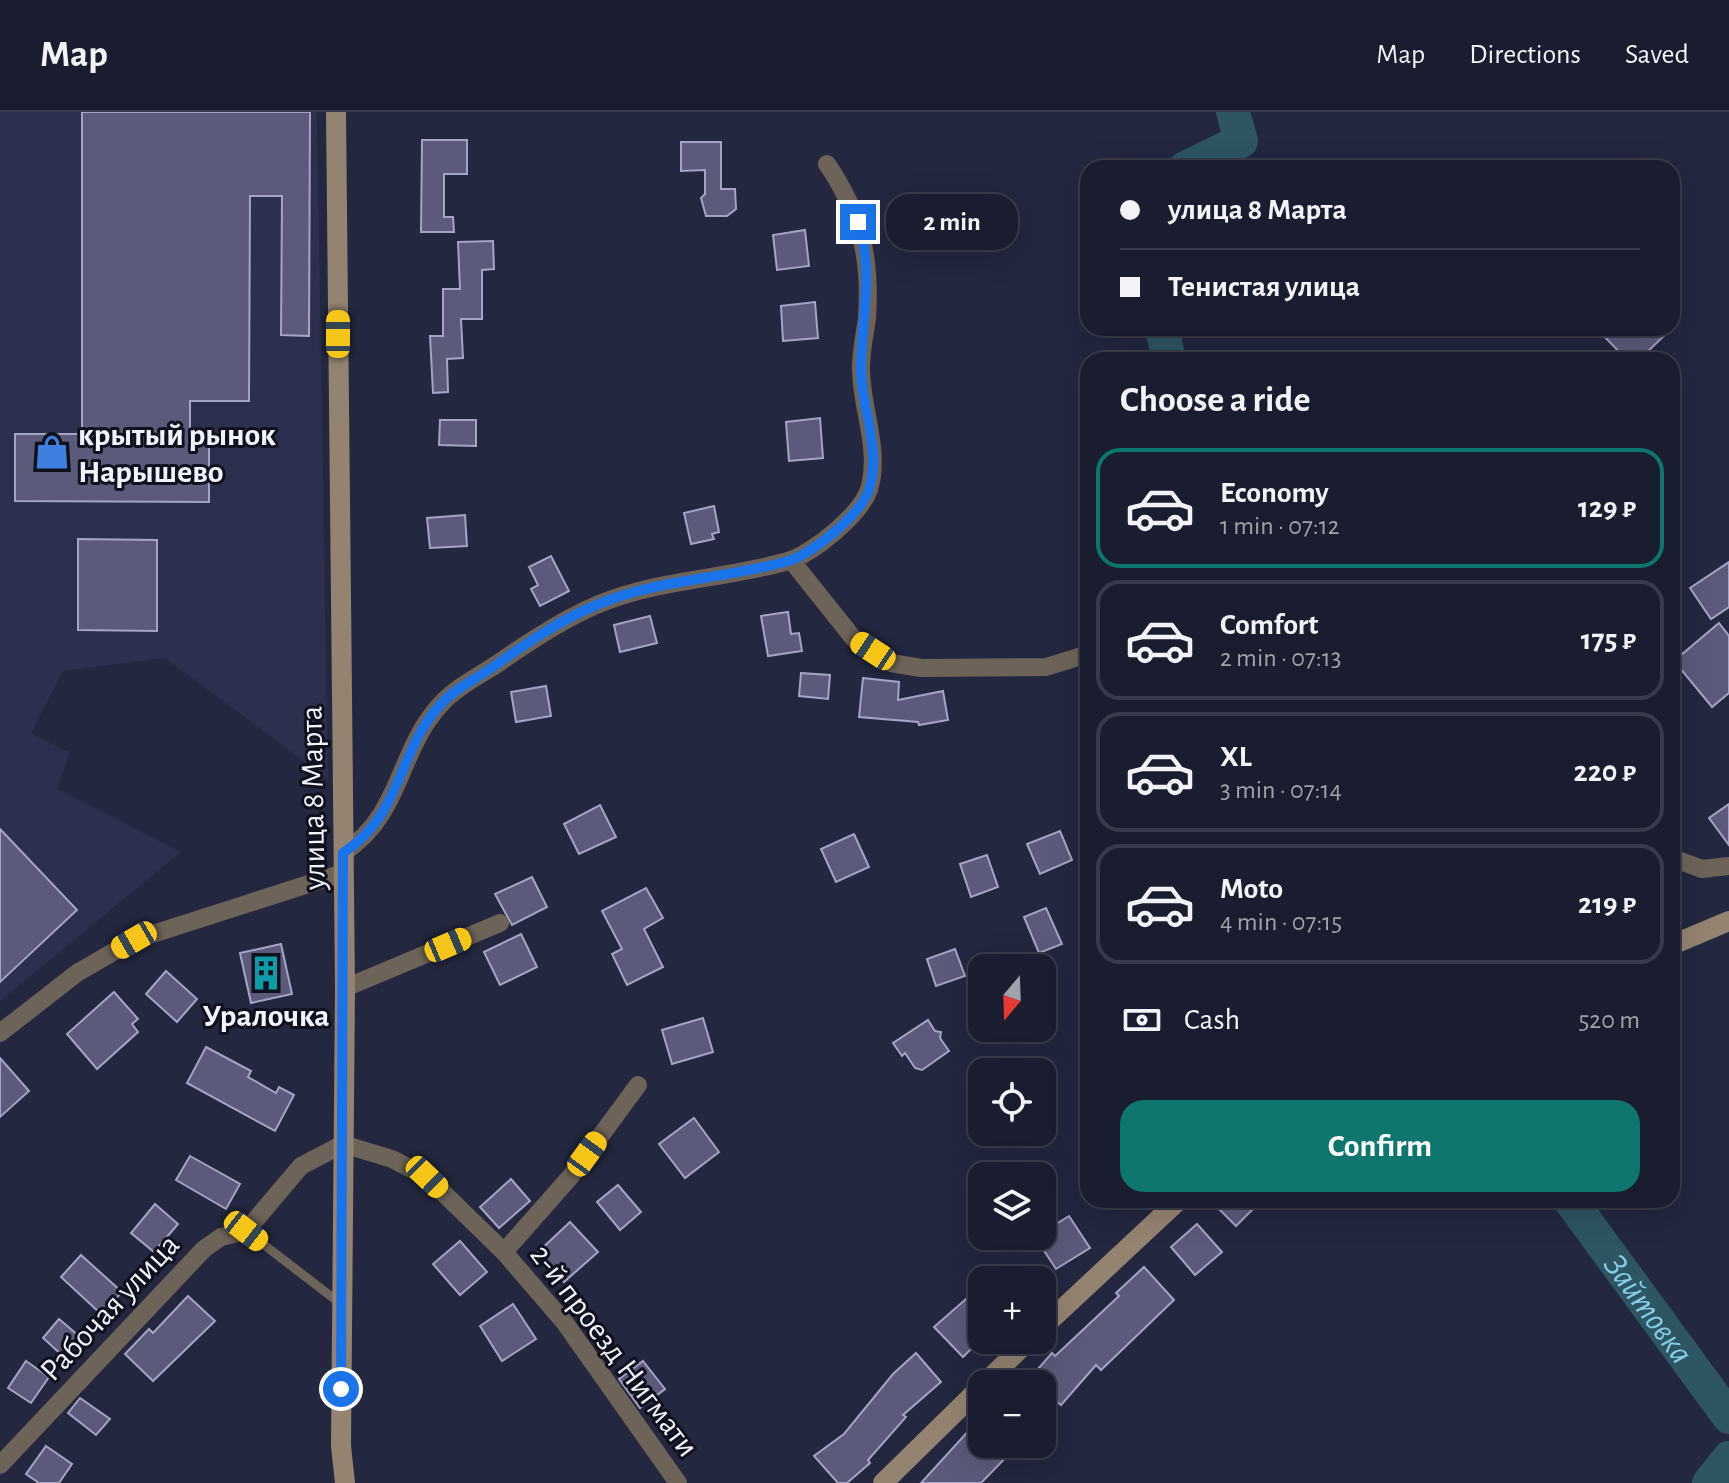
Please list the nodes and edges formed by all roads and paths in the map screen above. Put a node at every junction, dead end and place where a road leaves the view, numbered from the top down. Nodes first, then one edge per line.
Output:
1 (336, 112) edge
2 (827, 164) dead end
3 (791, 560) junction
4 (1080, 656) edge
5 (1680, 861) edge
6 (343, 863) junction
7 (1729, 866) edge
8 (1729, 921) edge
9 (500, 923) dead end
10 (1680, 942) edge
11 (345, 988) junction
12 (0, 1033) edge
13 (638, 1085) dead end
14 (343, 1144) junction
15 (1170, 1208) edge
16 (246, 1231) junction
17 (504, 1252) junction
18 (341, 1304) junction
19 (1056, 1315) edge
20 (1015, 1354) edge
21 (0, 1465) edge
22 (345, 1483) edge
23 (678, 1483) edge
24 (883, 1483) edge

1 - 6 main road, улица 8 Марта
2 - 3 street
3 - 4 street
3 - 6 street
5 - 7 street
6 - 11 main road, улица 8 Марта
6 - 12 street
8 - 10 main road
9 - 11 street
11 - 14 main road, улица 8 Марта
13 - 17 street, 2-й проезд Нигмати
14 - 16 street, Рабочая улица
14 - 17 street, 2-й проезд Нигмати
14 - 18 main road, улица 8 Марта
15 - 19 main road
16 - 18 lane
16 - 21 street, Рабочая улица
17 - 23 street, 2-й проезд Нигмати
18 - 22 main road, улица 8 Марта
20 - 24 main road

